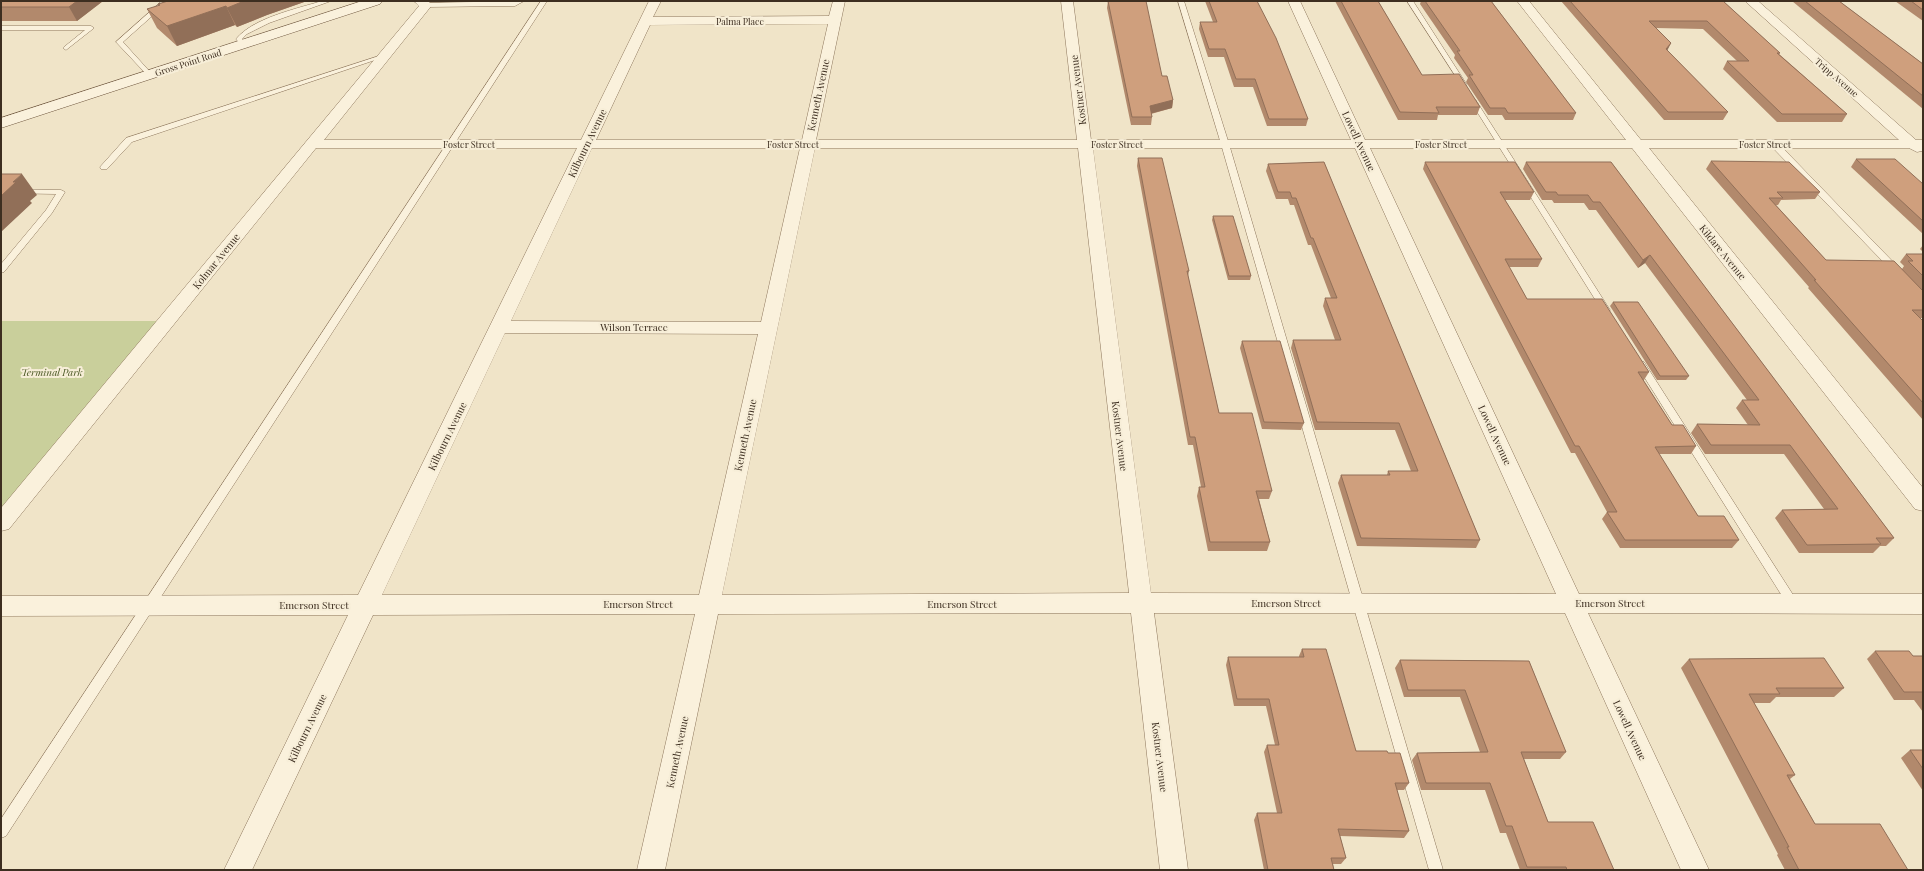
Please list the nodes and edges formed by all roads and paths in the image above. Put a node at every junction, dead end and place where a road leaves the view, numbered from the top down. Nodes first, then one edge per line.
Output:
1 (166, 1) edge
2 (328, 1) edge
3 (375, 1) edge
4 (521, 1) edge
5 (544, 1) edge
6 (655, 1) edge
7 (839, 1) edge
8 (1067, 1) edge
9 (1181, 1) edge
10 (1294, 1) edge
11 (1410, 1) edge
12 (1523, 1) edge
13 (1751, 1) edge
14 (423, 3) edge
15 (834, 20) junction
16 (646, 21) junction
17 (1, 28) edge
18 (242, 44) junction
19 (66, 48) dead end
20 (384, 56) junction
21 (150, 74) junction
22 (1, 123) edge
23 (312, 144) junction
24 (449, 144) junction
25 (586, 144) junction
26 (808, 144) junction
27 (1084, 144) junction
28 (1225, 144) junction
29 (1360, 144) junction
30 (1501, 144) junction
31 (1637, 144) junction
32 (1774, 144) junction
33 (1920, 147) edge
34 (104, 167) dead end
35 (1, 191) edge
36 (1, 270) edge
37 (1901, 275) edge
38 (1611, 317) edge
39 (499, 327) junction
40 (768, 328) junction
41 (1636, 357) edge
42 (1923, 503) edge
43 (1, 523) edge
44 (1141, 603) junction
45 (1357, 603) junction
46 (1572, 603) junction
47 (709, 604) junction
48 (1793, 604) junction
49 (1923, 604) edge
50 (366, 605) junction
51 (1, 606) edge
52 (148, 606) junction
53 (1, 831) edge
54 (238, 870) edge
55 (651, 870) edge
56 (1174, 870) edge
57 (1436, 870) edge
58 (1695, 870) edge

1 - 21 lane
2 - 18 lane
3 - 18 main road, Gross Point Road
4 - 14 lane
5 - 24 lane
6 - 16 street, Kilbourn Avenue
7 - 15 street, Kenneth Avenue
8 - 27 street, Kostner Avenue
9 - 28 lane
10 - 29 street, Lowell Avenue
11 - 30 lane
12 - 31 street, Kildare Avenue
13 - 33 street, Tripp Avenue
14 - 20 street, Kolmar Avenue
15 - 16 street, Palma Place
15 - 26 street, Kenneth Avenue
16 - 25 street, Kilbourn Avenue
17 - 19 lane
18 - 21 main road, Gross Point Road
20 - 23 street, Kolmar Avenue
20 - 34 lane
21 - 22 main road, Gross Point Road
23 - 24 street, Foster Street
23 - 43 street, Kolmar Avenue
24 - 25 street, Foster Street
24 - 52 lane
25 - 26 street, Foster Street
25 - 39 street, Kilbourn Avenue
26 - 27 street, Foster Street
26 - 40 street, Kenneth Avenue
27 - 28 street, Foster Street
27 - 44 street, Kostner Avenue
28 - 29 street, Foster Street
28 - 45 lane
29 - 30 street, Foster Street
29 - 46 street, Lowell Avenue
30 - 31 street, Foster Street
30 - 38 lane
31 - 32 street, Foster Street
31 - 42 street, Kildare Avenue
32 - 33 street, Foster Street
32 - 37 lane
35 - 36 lane
39 - 40 street, Wilson Terrace
39 - 50 street, Kilbourn Avenue
40 - 47 street, Kenneth Avenue
41 - 48 lane
44 - 45 street, Emerson Street
44 - 47 street, Emerson Street
44 - 56 street, Kostner Avenue
45 - 46 street, Emerson Street
45 - 57 lane
46 - 48 street, Emerson Street
46 - 58 street, Lowell Avenue
47 - 50 street, Emerson Street
47 - 55 street, Kenneth Avenue
48 - 49 street, Emerson Street
50 - 52 street, Emerson Street
50 - 54 street, Kilbourn Avenue
51 - 52 street, Emerson Street
52 - 53 lane

